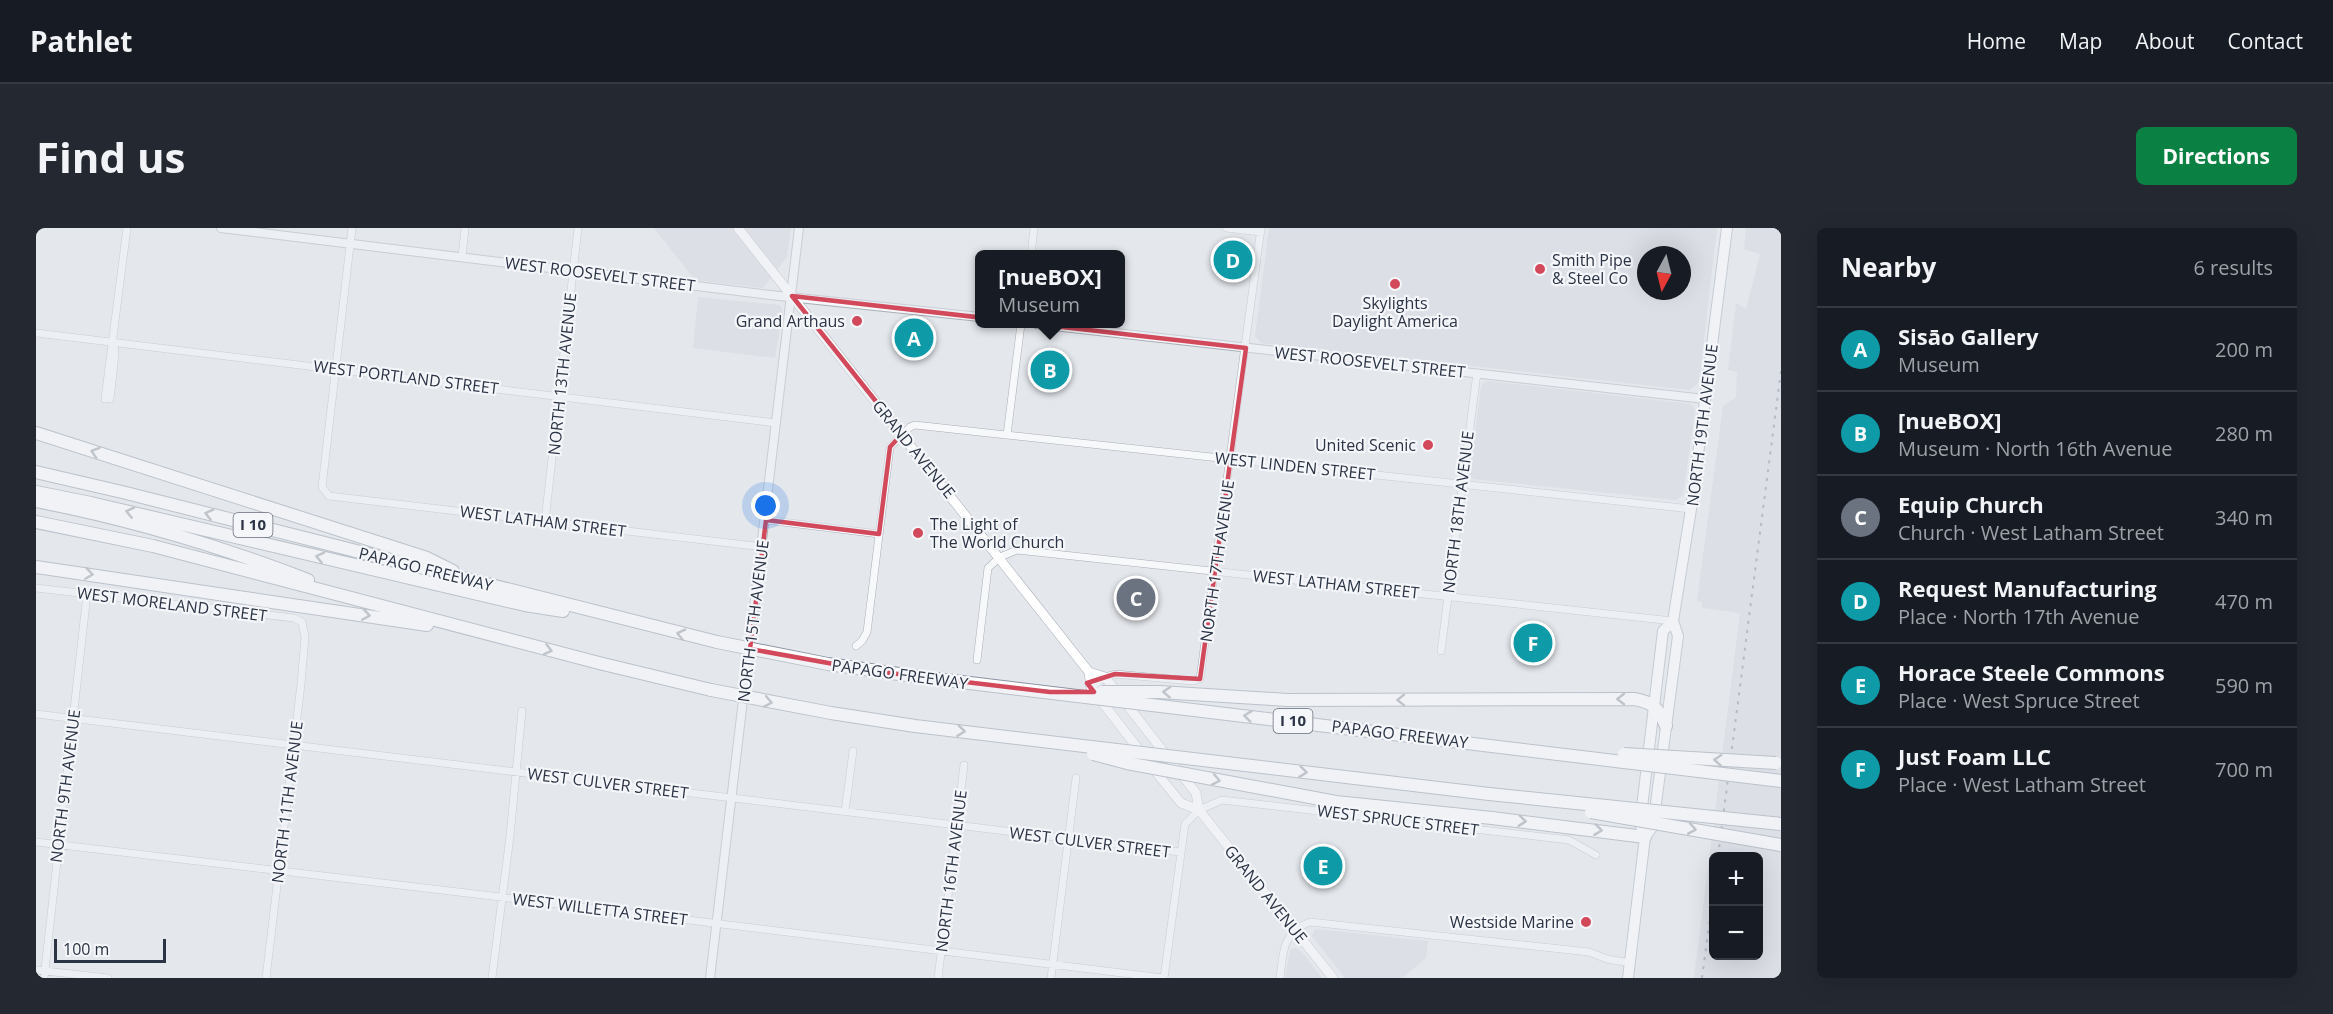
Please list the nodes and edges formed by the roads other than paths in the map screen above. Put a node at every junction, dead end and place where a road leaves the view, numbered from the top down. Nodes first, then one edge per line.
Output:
1 (127, 228) edge
2 (221, 228) edge
3 (352, 228) edge
4 (465, 228) edge
5 (579, 228) edge
6 (738, 228) edge
7 (799, 228) edge
8 (1034, 228) edge
9 (1226, 228) edge
10 (1727, 228) edge
11 (238, 229) edge
12 (1261, 230) edge
13 (350, 243) junction
14 (1032, 250) edge
15 (462, 257) junction
16 (573, 271) junction
17 (792, 296) junction
18 (975, 316) edge
19 (1021, 328) edge
20 (1071, 328) edge
21 (36, 333) edge
22 (114, 342) junction
23 (1246, 348) junction
24 (336, 368) junction
25 (1477, 373) junction
26 (560, 396) junction
27 (107, 399) dead end
28 (1705, 399) junction
29 (777, 423) junction
30 (36, 433) edge
31 (902, 434) junction
32 (1007, 435) junction
33 (1231, 459) junction
34 (36, 472) edge
35 (1462, 484) junction
36 (36, 492) edge
37 (36, 501) edge
38 (1690, 509) junction
39 (545, 520) junction
40 (766, 520) junction
41 (36, 522) edge
42 (879, 534) junction
43 (762, 547) junction
44 (1000, 557) junction
45 (36, 567) edge
46 (1215, 571) junction
47 (470, 580) junction
48 (36, 588) edge
49 (87, 594) junction
50 (1447, 595) junction
51 (367, 602) junction
52 (1673, 621) junction
53 (644, 625) junction
54 (304, 626) joint
55 (491, 635) junction
56 (856, 646) dead end
57 (1441, 651) dead end
58 (976, 660) dead end
59 (1089, 672) junction
60 (1105, 677) junction
61 (1091, 688) junction
62 (1050, 692) junction
63 (1653, 704) junction
64 (522, 711) dead end
65 (36, 714) edge
66 (73, 719) junction
67 (1666, 726) junction
68 (293, 744) junction
69 (1057, 744) junction
70 (1536, 750) junction
71 (853, 751) dead end
72 (1781, 764) edge
73 (964, 765) dead end
74 (516, 772) junction
75 (1076, 778) dead end
76 (1781, 780) edge
77 (1490, 794) junction
78 (731, 798) junction
79 (1198, 810) junction
80 (845, 812) junction
81 (1781, 824) edge
82 (957, 826) junction
83 (1645, 837) junction
84 (1069, 840) junction
85 (36, 843) edge
86 (1781, 844) edge
87 (58, 845) junction
88 (1180, 852) junction
89 (1596, 855) dead end
90 (279, 870) junction
91 (502, 897) junction
92 (717, 924) junction
93 (1295, 931) junction
94 (942, 951) junction
95 (1629, 963) junction
96 (1053, 964) junction
97 (36, 969) edge
98 (45, 974) edge
99 (108, 978) edge
100 (266, 978) edge
101 (492, 978) edge
102 (710, 978) edge
103 (938, 978) edge
104 (1051, 978) edge
105 (1164, 978) edge
106 (1280, 978) edge
107 (1333, 978) edge
108 (1628, 978) edge

1 - 22 street
2 - 11 street, WEST ROOSEVELT STREET
3 - 13 street
4 - 15 street
5 - 16 street, NORTH 13TH AVENUE
6 - 17 main road, GRAND AVENUE
7 - 17 street, NORTH 15TH AVENUE
8 - 14 street
9 - 12 street
10 - 28 main road, NORTH 19TH AVENUE
11 - 13 street, WEST ROOSEVELT STREET
12 - 23 street, NORTH 17TH AVENUE
13 - 15 street, WEST ROOSEVELT STREET
13 - 24 street
15 - 16 street, WEST ROOSEVELT STREET
16 - 17 street, WEST ROOSEVELT STREET
16 - 26 street, NORTH 13TH AVENUE
17 - 18 street, WEST ROOSEVELT STREET
17 - 29 street, NORTH 15TH AVENUE
17 - 31 main road, GRAND AVENUE
19 - 32 street
20 - 23 street, WEST ROOSEVELT STREET
21 - 22 street, WEST PORTLAND STREET
22 - 24 street, WEST PORTLAND STREET
22 - 27 street
23 - 25 street, WEST ROOSEVELT STREET
23 - 33 street, NORTH 17TH AVENUE
24 - 26 street, WEST PORTLAND STREET
24 - 39 street, WEST LATHAM STREET
25 - 28 street, WEST ROOSEVELT STREET
25 - 35 street, NORTH 18TH AVENUE
26 - 29 street, WEST PORTLAND STREET
26 - 39 street, NORTH 13TH AVENUE
28 - 38 main road, NORTH 19TH AVENUE
29 - 40 street, NORTH 15TH AVENUE
47 -> 30 highway
31 - 32 street, WEST LINDEN STREET
31 - 42 street
31 - 44 main road, GRAND AVENUE
32 - 33 street, WEST LINDEN STREET
33 - 35 street, WEST LINDEN STREET
33 - 46 street, NORTH 17TH AVENUE
47 -> 34 highway, PAPAGO FREEWAY / I 10
35 - 38 street, WEST LINDEN STREET
35 - 50 street, NORTH 18TH AVENUE
53 -> 36 highway
37 - 51 highway
38 - 52 main road, NORTH 19TH AVENUE
39 - 43 street, WEST LATHAM STREET
40 - 42 street
40 - 43 street, NORTH 15TH AVENUE
41 - 51 highway
42 - 56 street
43 - 78 street, NORTH 15TH AVENUE
44 - 46 street, WEST LATHAM STREET
44 - 58 street
44 - 59 main road, GRAND AVENUE
45 -> 55 highway
46 - 50 street, WEST LATHAM STREET
46 - 60 street, NORTH 17TH AVENUE
47 - 53 highway, PAPAGO FREEWAY / I 10
48 - 49 street, WEST MORELAND STREET
49 - 54 street, WEST MORELAND STREET
49 - 66 street, NORTH 9TH AVENUE
50 - 52 street, WEST LATHAM STREET
50 - 57 street, NORTH 18TH AVENUE
51 - 55 highway
52 - 63 main road, NORTH 19TH AVENUE
52 - 67 main road, NORTH 19TH AVENUE
62 -> 53 highway, PAPAGO FREEWAY / I 10, bridge
54 - 68 street, NORTH 11TH AVENUE
55 -> 69 highway, bridge
59 - 60 main road
59 - 61 main road
60 - 61 street
60 - 79 main road, GRAND AVENUE
61 - 79 main road, GRAND AVENUE
63 -> 62 highway, bridge
70 -> 62 highway, PAPAGO FREEWAY / I 10, bridge
63 - 67 highway
63 - 83 main road, NORTH 19TH AVENUE
64 - 74 street
65 - 66 street, WEST CULVER STREET
66 - 68 street, WEST CULVER STREET
66 - 87 street, NORTH 9TH AVENUE
67 - 83 main road, NORTH 19TH AVENUE
68 - 74 street, WEST CULVER STREET
68 - 90 street, NORTH 11TH AVENUE
69 -> 77 highway, bridge
69 -> 83 highway, bridge
72 -> 70 highway, bridge
70 - 76 highway, PAPAGO FREEWAY / I 10, bridge
71 - 80 street
73 - 82 street, NORTH 16TH AVENUE
74 - 78 street, WEST CULVER STREET
74 - 91 street
75 - 84 street
77 - 81 highway, bridge
77 -> 86 highway, bridge
78 - 80 street, WEST CULVER STREET
78 - 92 street, NORTH 15TH AVENUE
79 - 88 street
79 - 89 street, WEST SPRUCE STREET
79 - 93 main road, GRAND AVENUE
80 - 82 street, WEST CULVER STREET
82 - 84 street, WEST CULVER STREET
82 - 94 street, NORTH 16TH AVENUE
83 - 95 main road, NORTH 19TH AVENUE
84 - 88 street, WEST CULVER STREET
84 - 96 street
85 - 87 street, WEST WILLETTA STREET
87 - 90 street, WEST WILLETTA STREET
87 - 98 street, NORTH 9TH AVENUE
88 - 105 street
90 - 91 street, WEST WILLETTA STREET
90 - 100 street, NORTH 11TH AVENUE
91 - 92 street, WEST WILLETTA STREET
91 - 101 street
92 - 94 street, WEST WILLETTA STREET
92 - 102 street, NORTH 15TH AVENUE
93 - 95 street
93 - 106 street
93 - 107 main road, GRAND AVENUE
94 - 96 street, WEST WILLETTA STREET
94 - 103 street, NORTH 16TH AVENUE
95 - 108 main road, NORTH 19TH AVENUE
96 - 104 street
96 - 105 street, WEST WILLETTA STREET
97 - 98 street
98 - 99 street

